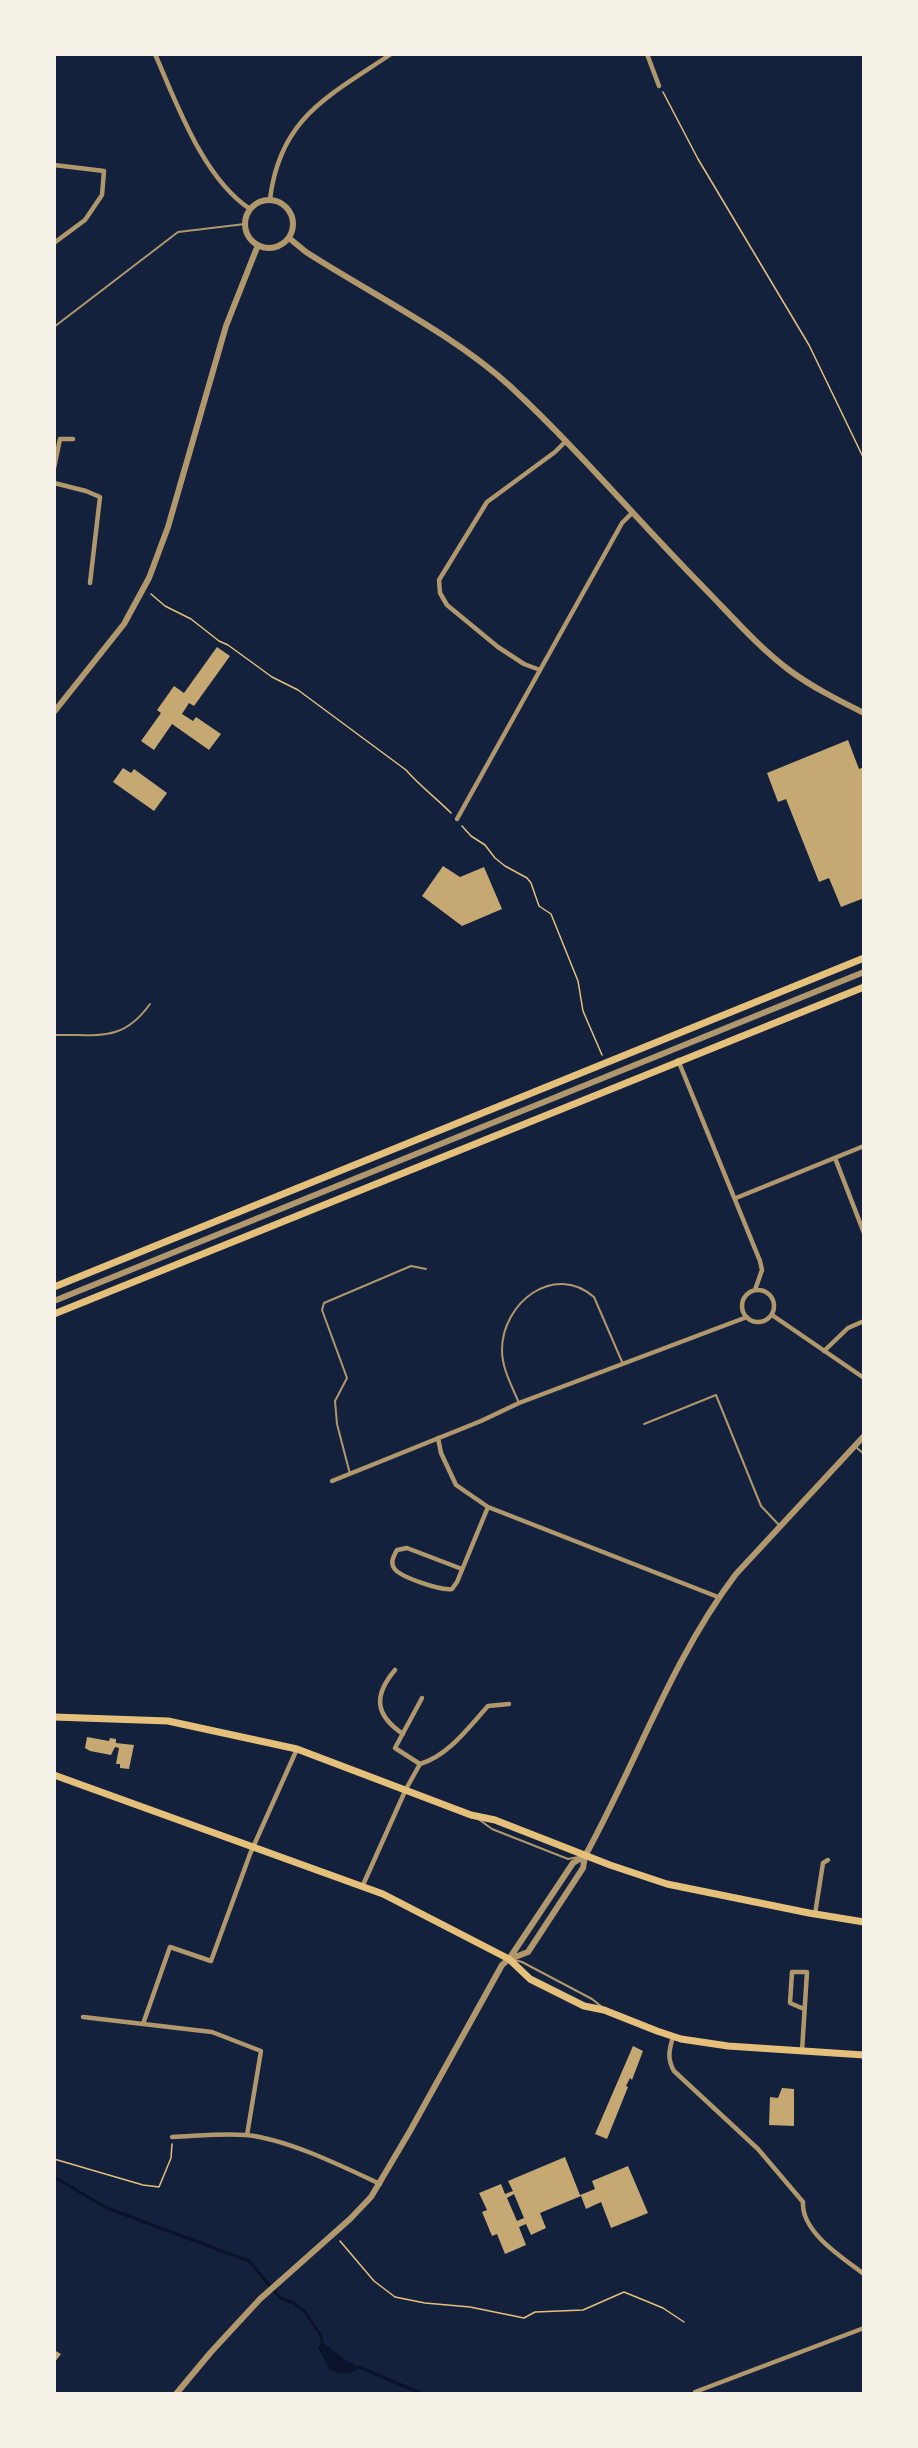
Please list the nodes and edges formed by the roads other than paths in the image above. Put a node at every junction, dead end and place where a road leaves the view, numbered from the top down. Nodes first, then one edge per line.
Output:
1 (155, 54) edge
2 (391, 54) edge
3 (646, 54) edge
4 (659, 86) road end
5 (54, 165) edge
6 (270, 199) junction
7 (250, 210) junction
8 (245, 224) junction
9 (289, 238) junction
10 (54, 243) edge
11 (258, 245) junction
12 (54, 327) edge
13 (73, 439) dead end
14 (565, 441) junction
15 (54, 468) edge
16 (54, 483) edge
17 (631, 514) junction
18 (90, 583) dead end
19 (540, 670) junction
20 (54, 712) edge
21 (864, 712) edge
22 (457, 819) road end
23 (864, 958) edge
24 (864, 972) edge
25 (864, 987) edge
26 (150, 1004) dead end
27 (54, 1035) edge
28 (678, 1060) junction
29 (864, 1146) edge
30 (835, 1158) junction
31 (736, 1198) junction
32 (864, 1214) edge
33 (857, 1216) junction
34 (864, 1233) edge
35 (426, 1269) dead end
36 (54, 1287) edge
37 (755, 1290) junction
38 (54, 1301) edge
39 (54, 1314) edge
40 (772, 1315) junction
41 (747, 1317) junction
42 (864, 1321) edge
43 (824, 1351) junction
44 (623, 1365) junction
45 (864, 1378) edge
46 (519, 1403) junction
47 (644, 1424) dead end
48 (864, 1436) edge
49 (438, 1438) junction
50 (855, 1446) junction
51 (864, 1454) edge
52 (350, 1474) junction
53 (332, 1481) dead end
54 (488, 1507) junction
55 (781, 1527) junction
56 (462, 1569) junction
57 (718, 1597) junction
58 (395, 1670) dead end
59 (422, 1698) dead end
60 (509, 1704) dead end
61 (54, 1717) edge
62 (403, 1734) junction
63 (297, 1749) junction
64 (420, 1764) junction
65 (54, 1775) edge
66 (406, 1789) junction
67 (254, 1846) junction
68 (585, 1856) junction
69 (828, 1860) dead end
70 (363, 1885) junction
71 (815, 1914) junction
72 (864, 1922) edge
73 (509, 1959) junction
74 (804, 2009) junction
75 (84, 2017) dead end
76 (143, 2024) junction
77 (673, 2037) junction
78 (802, 2051) junction
79 (864, 2055) edge
80 (247, 2135) junction
81 (172, 2137) road end
82 (380, 2184) junction
83 (864, 2274) edge
84 (864, 2328) edge
85 (695, 2392) dead end
86 (176, 2394) edge

1 - 7 street
2 - 6 street
3 - 4 street
5 - 10 street
6 - 7 street
6 - 9 street
7 - 8 street
8 - 11 street
8 - 12 lane
9 - 11 street
9 - 14 street
11 - 20 street
13 - 15 street
14 - 17 street
14 - 19 street
16 - 18 street
17 - 19 street
17 - 21 street
19 - 22 street
23 - 36 main road
24 - 38 street
25 - 28 main road
26 - 27 lane
28 - 31 street
28 - 39 main road
29 - 30 street
30 - 31 street
30 - 33 street
31 - 37 street
32 - 33 street
33 - 34 street
35 - 52 lane
37 - 40 street
37 - 41 street
40 - 41 street
40 - 43 street
41 - 44 street
42 - 43 street
43 - 45 street
44 - 46 street
44 - 46 lane
46 - 49 street
47 - 55 lane
48 - 50 street
49 - 52 street
49 - 54 street
50 - 51 lane
50 - 55 street
52 - 53 street
54 - 56 street
54 - 57 street
55 - 57 street
56 - 56 street
57 - 68 street
58 - 62 street
59 - 62 street
60 - 64 street
61 - 63 main road
62 - 64 street
63 - 66 main road
63 - 67 street
64 - 66 street
65 - 67 main road
66 - 68 main road
66 - 70 street
67 - 70 main road
67 - 76 street
68 - 71 main road
68 - 73 street
68 - 73 street
69 - 71 street
70 - 73 main road
71 - 72 main road
73 - 77 main road
73 - 82 street
74 - 74 street
74 - 78 street
75 - 76 street
76 - 80 street
77 - 78 main road
77 - 83 street
78 - 79 main road
80 - 81 street
80 - 82 street
82 - 86 street
84 - 85 street

